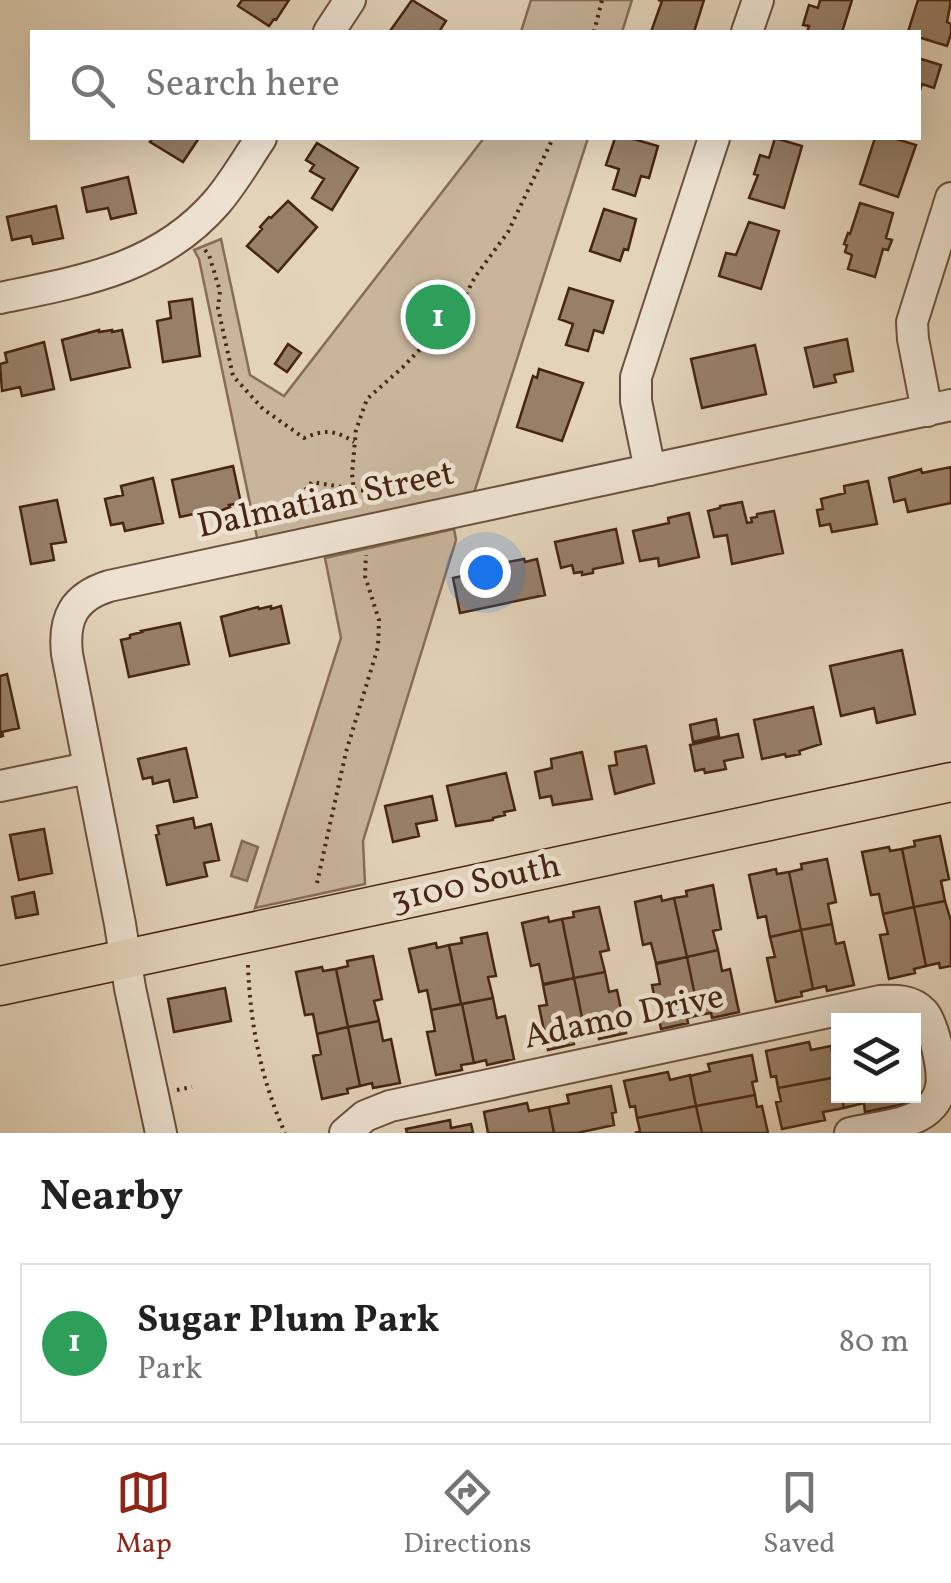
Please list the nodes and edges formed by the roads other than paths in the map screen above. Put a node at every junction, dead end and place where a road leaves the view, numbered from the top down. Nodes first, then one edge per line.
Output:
1 (350, 0) edge
2 (758, 0) edge
3 (330, 30) edge
4 (748, 30) edge
5 (259, 140) edge
6 (713, 140) edge
7 (951, 198) edge
8 (0, 298) edge
9 (939, 408) edge
10 (650, 470) junction
11 (88, 768) junction
12 (951, 782) edge
13 (0, 786) edge
14 (126, 959) junction
15 (0, 986) edge
16 (944, 1100) edge
17 (161, 1133) edge
18 (344, 1133) edge
19 (850, 1133) edge

1 - 3 street
2 - 4 street
5 - 8 street
6 - 10 street
7 - 9 street
9 - 10 street, Dalmatian Street
10 - 11 street, Dalmatian Street
11 - 13 street
11 - 14 street, Dalmatian Street
12 - 14 main road, 3100 South
14 - 15 main road, 3100 South
14 - 17 street, Dalmatian Street
16 - 18 street, Adamo Drive
16 - 19 street

